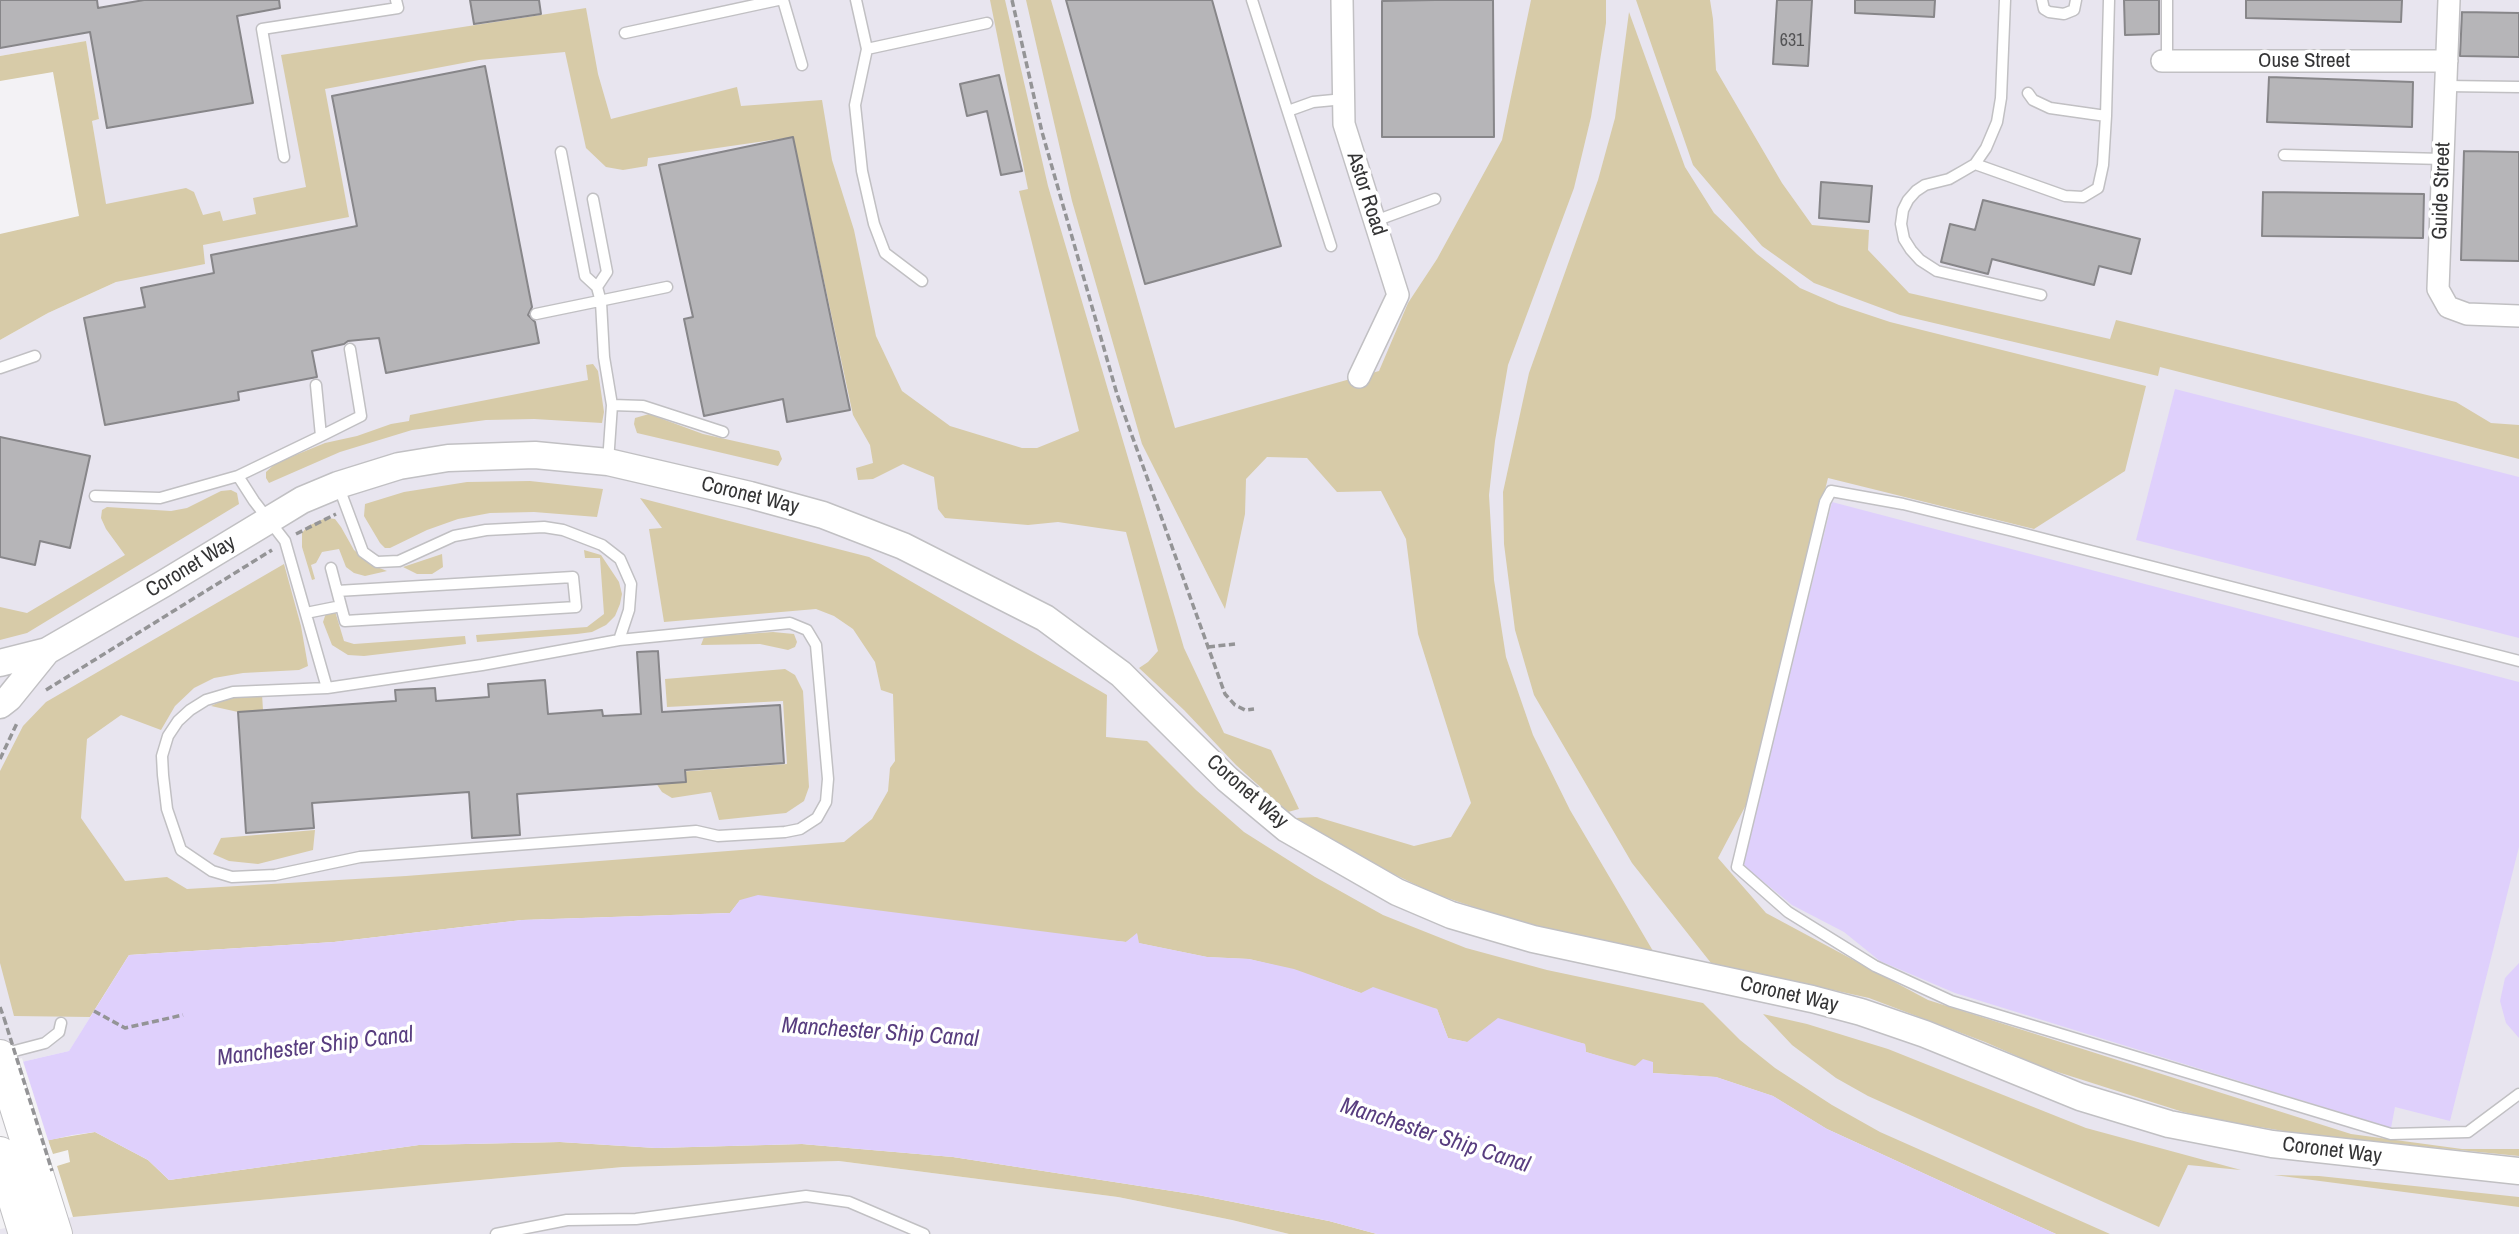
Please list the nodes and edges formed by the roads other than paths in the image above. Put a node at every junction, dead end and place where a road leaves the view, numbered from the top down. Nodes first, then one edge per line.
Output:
1 (396, 0) edge
2 (780, 0) edge
3 (856, 0) edge
4 (1252, 0) edge
5 (1342, 0) edge
6 (2005, 0) edge
7 (2042, 0) edge
8 (2076, 0) edge
9 (2109, 0) edge
10 (2167, 0) edge
11 (2449, 0) edge
12 (987, 23) dead end
13 (625, 33) dead end
14 (867, 49) junction
15 (2164, 61) joint
16 (2447, 61) junction
17 (802, 65) dead end
18 (2446, 86) junction
19 (2519, 87) edge
20 (2028, 93) dead end
21 (1343, 99) junction
22 (1287, 111) junction
23 (2106, 116) junction
24 (561, 152) dead end
25 (2284, 155) dead end
26 (284, 157) dead end
27 (2443, 159) junction
28 (1975, 164) junction
29 (593, 199) dead end
30 (1435, 200) dead end
31 (1375, 221) junction
32 (1331, 246) dead end
33 (922, 281) dead end
34 (597, 287) junction
35 (667, 287) dead end
36 (2041, 295) dead end
37 (601, 302) junction
38 (537, 314) dead end
39 (2519, 316) edge
40 (350, 349) dead end
41 (35, 356) dead end
42 (0, 368) edge
43 (1359, 377) dead end
44 (316, 385) dead end
45 (612, 405) junction
46 (723, 432) dead end
47 (321, 436) junction
48 (608, 462) junction
49 (238, 476) junction
50 (338, 485) junction
51 (95, 496) dead end
52 (269, 520) junction
53 (389, 563) junction
54 (331, 568) dead end
55 (392, 587) junction
56 (337, 591) junction
57 (341, 606) junction
58 (306, 613) junction
59 (619, 639) junction
60 (47, 651) junction
61 (2519, 661) edge
62 (0, 663) edge
63 (327, 688) junction
64 (10, 711) edge
65 (61, 1023) dead end
66 (0, 1055) edge
67 (2519, 1094) edge
68 (0, 1153) edge
69 (2519, 1171) edge
70 (33, 1177) junction
71 (25, 1234) edge
72 (56, 1234) edge
73 (496, 1234) edge
74 (924, 1234) edge

1 - 26 lane
2 - 13 lane
2 - 17 lane
3 - 14 lane
4 - 22 lane
5 - 21 street, Astor Road
6 - 28 lane
7 - 8 lane
9 - 23 lane
10 - 15 lane
11 - 16 street, Guide Street
12 - 14 lane
14 - 33 lane
15 - 16 street, Ouse Street
16 - 18 street, Guide Street
18 - 19 lane
18 - 27 street, Guide Street
20 - 23 lane
21 - 22 lane
21 - 31 street, Astor Road
22 - 32 lane
23 - 28 lane
24 - 34 lane
25 - 27 lane
27 - 39 street, Guide Street
28 - 36 lane
29 - 34 lane
30 - 31 lane
31 - 43 street, Astor Road
34 - 37 lane
35 - 37 lane
37 - 38 lane
37 - 45 lane
40 - 47 lane
41 - 42 lane
44 - 47 lane
45 - 46 lane
45 - 48 lane
47 - 49 lane
48 - 50 street, Coronet Way
48 - 69 street, Coronet Way
49 - 51 lane
49 - 52 lane
50 - 52 street, Coronet Way
50 - 53 lane
52 - 58 lane
52 - 60 street, Coronet Way
53 - 55 lane
53 - 59 lane
54 - 56 lane
55 - 56 lane
55 - 57 lane
56 - 57 lane
57 - 58 lane
58 - 63 lane
59 - 63 lane
59 - 63 lane
60 - 62 street
60 - 64 street
61 - 67 lane
65 - 66 lane
66 - 70 main road
68 - 70 main road
70 - 71 main road
70 - 72 main road
73 - 74 lane

